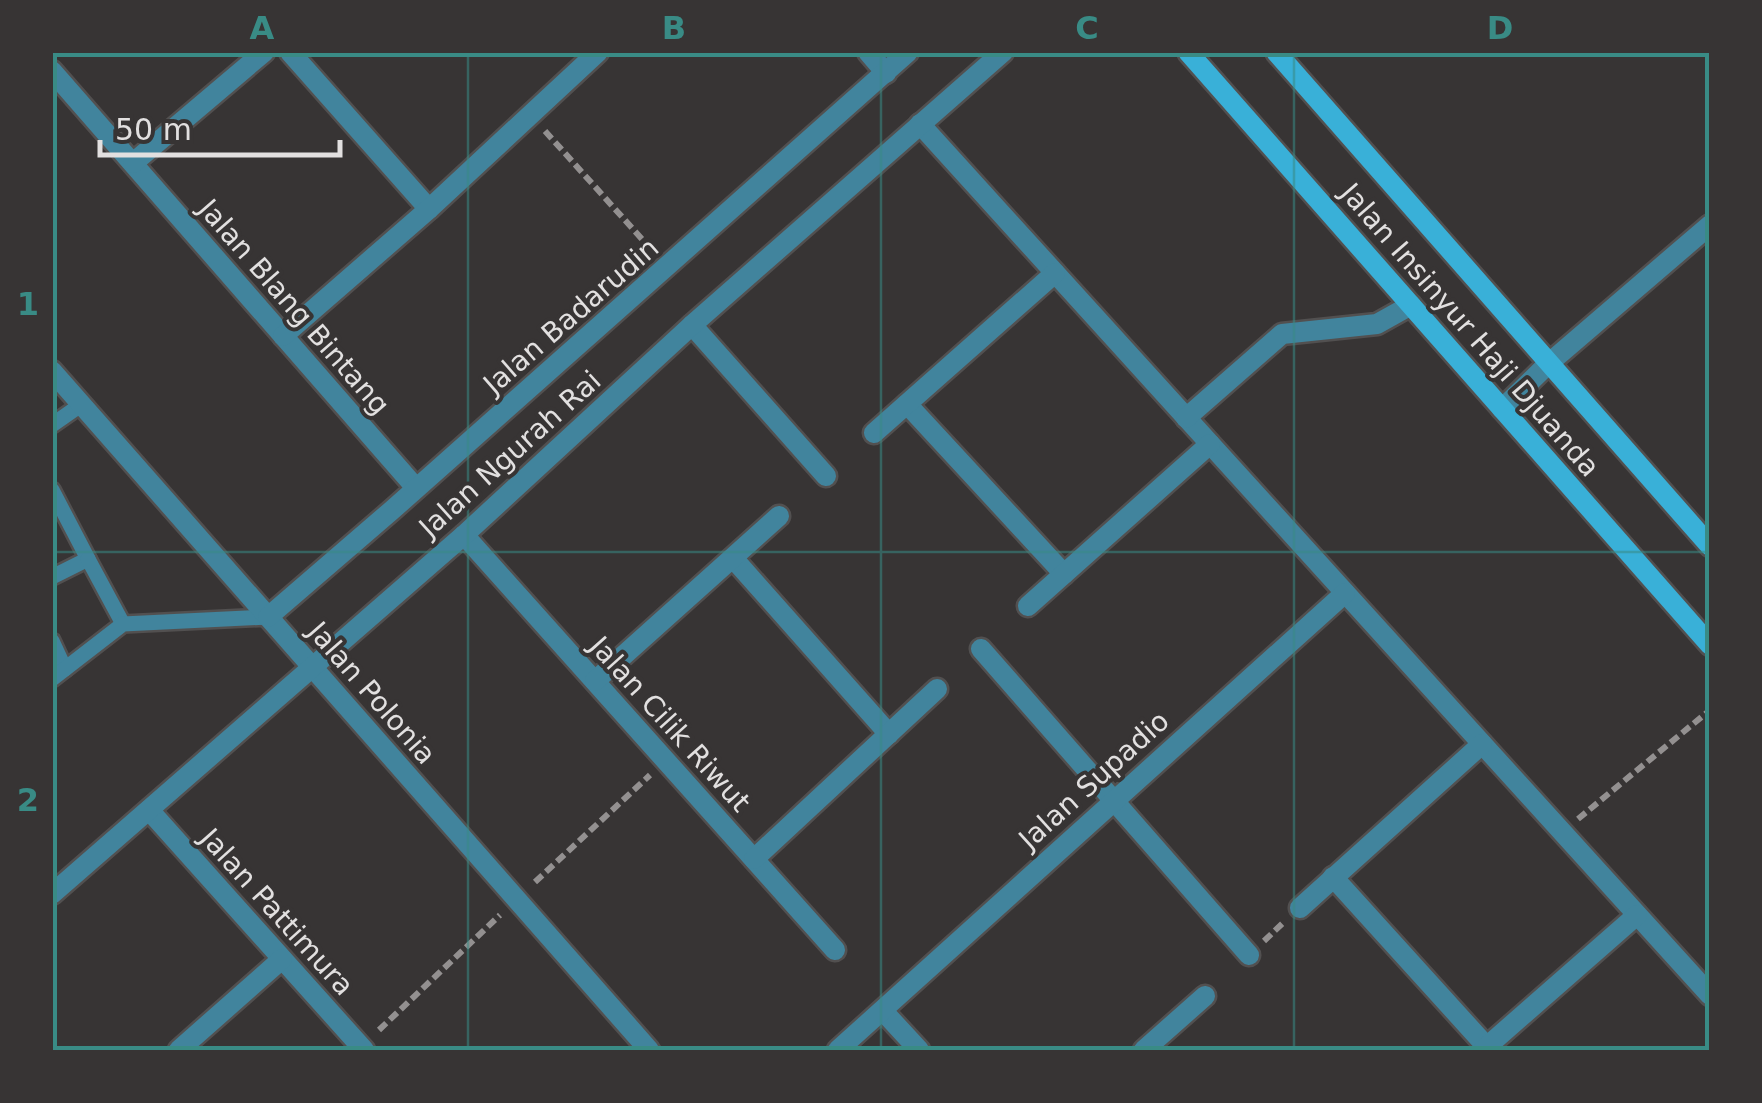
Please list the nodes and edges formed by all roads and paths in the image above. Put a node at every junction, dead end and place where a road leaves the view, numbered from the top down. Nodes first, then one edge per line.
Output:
1 (264, 52) edge
2 (290, 52) edge
3 (598, 52) edge
4 (868, 52) edge
5 (908, 52) edge
6 (1003, 52) edge
7 (1188, 52) edge
8 (1276, 52) edge
9 (52, 71) edge
10 (886, 73) junction
11 (531, 115) junction
12 (920, 124) junction
13 (133, 164) junction
14 (429, 209) junction
15 (1710, 225) edge
16 (667, 268) junction
17 (1054, 273) junction
18 (1411, 304) junction
19 (692, 325) junction
20 (284, 336) junction
21 (1548, 364) junction
22 (52, 371) edge
23 (82, 404) junction
24 (907, 404) junction
25 (1502, 409) junction
26 (1186, 418) junction
27 (52, 425) edge
28 (874, 433) dead end
29 (1210, 444) junction
30 (826, 476) dead end
31 (416, 488) junction
32 (53, 492) edge
33 (778, 516) dead end
34 (464, 534) junction
35 (1710, 546) edge
36 (732, 558) junction
37 (88, 559) junction
38 (1064, 574) junction
39 (52, 577) edge
40 (1345, 593) junction
41 (1028, 606) dead end
42 (268, 617) junction
43 (123, 624) junction
44 (52, 640) edge
45 (1710, 645) edge
46 (982, 650) dead end
47 (312, 666) junction
48 (59, 674) edge
49 (595, 681) junction
50 (937, 689) dead end
51 (1710, 710) edge
52 (890, 734) junction
53 (1482, 744) junction
54 (1113, 799) junction
55 (148, 810) junction
56 (1562, 832) junction
57 (754, 859) junction
58 (1333, 877) junction
59 (52, 894) edge
60 (1300, 908) dead end
61 (1637, 916) junction
62 (835, 950) dead end
63 (1249, 955) dead end
64 (282, 959) junction
65 (1710, 995) edge
66 (1204, 996) dead end
67 (882, 1011) junction
68 (1158, 1046) edge
69 (1485, 1049) edge
70 (180, 1050) edge
71 (364, 1050) edge
72 (650, 1050) edge
73 (838, 1050) edge
74 (919, 1050) edge

1 - 13 street
2 - 14 street
3 - 11 street
4 - 10 street
5 - 10 street, Jalan Badarudin
6 - 12 street, Jalan Ngurah Rai
7 - 18 main road, Jalan Insinyur Haji Djuanda
8 - 21 main road, Jalan Insinyur Haji Djuanda
9 - 13 street, Jalan Blang Bintang
10 - 16 street, Jalan Badarudin
11 - 14 street
11 - 16 path
12 - 17 street
12 - 19 street, Jalan Ngurah Rai
13 - 20 street, Jalan Blang Bintang
14 - 20 street
15 - 21 street
16 - 31 street, Jalan Badarudin
17 - 24 street
17 - 26 street
18 - 25 main road, Jalan Insinyur Haji Djuanda
18 - 26 street
19 - 30 street
19 - 34 street, Jalan Ngurah Rai
20 - 31 street, Jalan Blang Bintang
21 - 25 street
21 - 35 main road, Jalan Insinyur Haji Djuanda
22 - 23 street, Jalan Polonia
23 - 27 lane
23 - 42 street, Jalan Polonia
24 - 28 street
24 - 38 street
25 - 45 main road, Jalan Insinyur Haji Djuanda
26 - 29 street
29 - 38 street
29 - 40 street
31 - 42 street, Jalan Badarudin
32 - 37 lane
33 - 36 street
34 - 47 street, Jalan Ngurah Rai
34 - 49 street, Jalan Cilik Riwut
36 - 49 street
36 - 52 street
37 - 39 lane
37 - 43 lane
38 - 41 street
40 - 53 street
40 - 54 street, Jalan Supadio
42 - 43 lane
42 - 47 street, Jalan Polonia
43 - 48 lane
44 - 48 lane
46 - 54 street
47 - 55 street, Jalan Ngurah Rai
47 - 72 street, Jalan Polonia
49 - 57 street, Jalan Cilik Riwut
50 - 52 street
51 - 56 path
52 - 57 street
53 - 56 street
53 - 58 street
54 - 63 street
54 - 67 street, Jalan Supadio
55 - 59 street, Jalan Ngurah Rai
55 - 64 street, Jalan Pattimura
56 - 61 street
57 - 62 street, Jalan Cilik Riwut
58 - 60 street
58 - 69 street
61 - 65 street
61 - 69 street
64 - 70 street
64 - 71 street, Jalan Pattimura
66 - 68 street
67 - 73 street, Jalan Supadio
67 - 74 street

